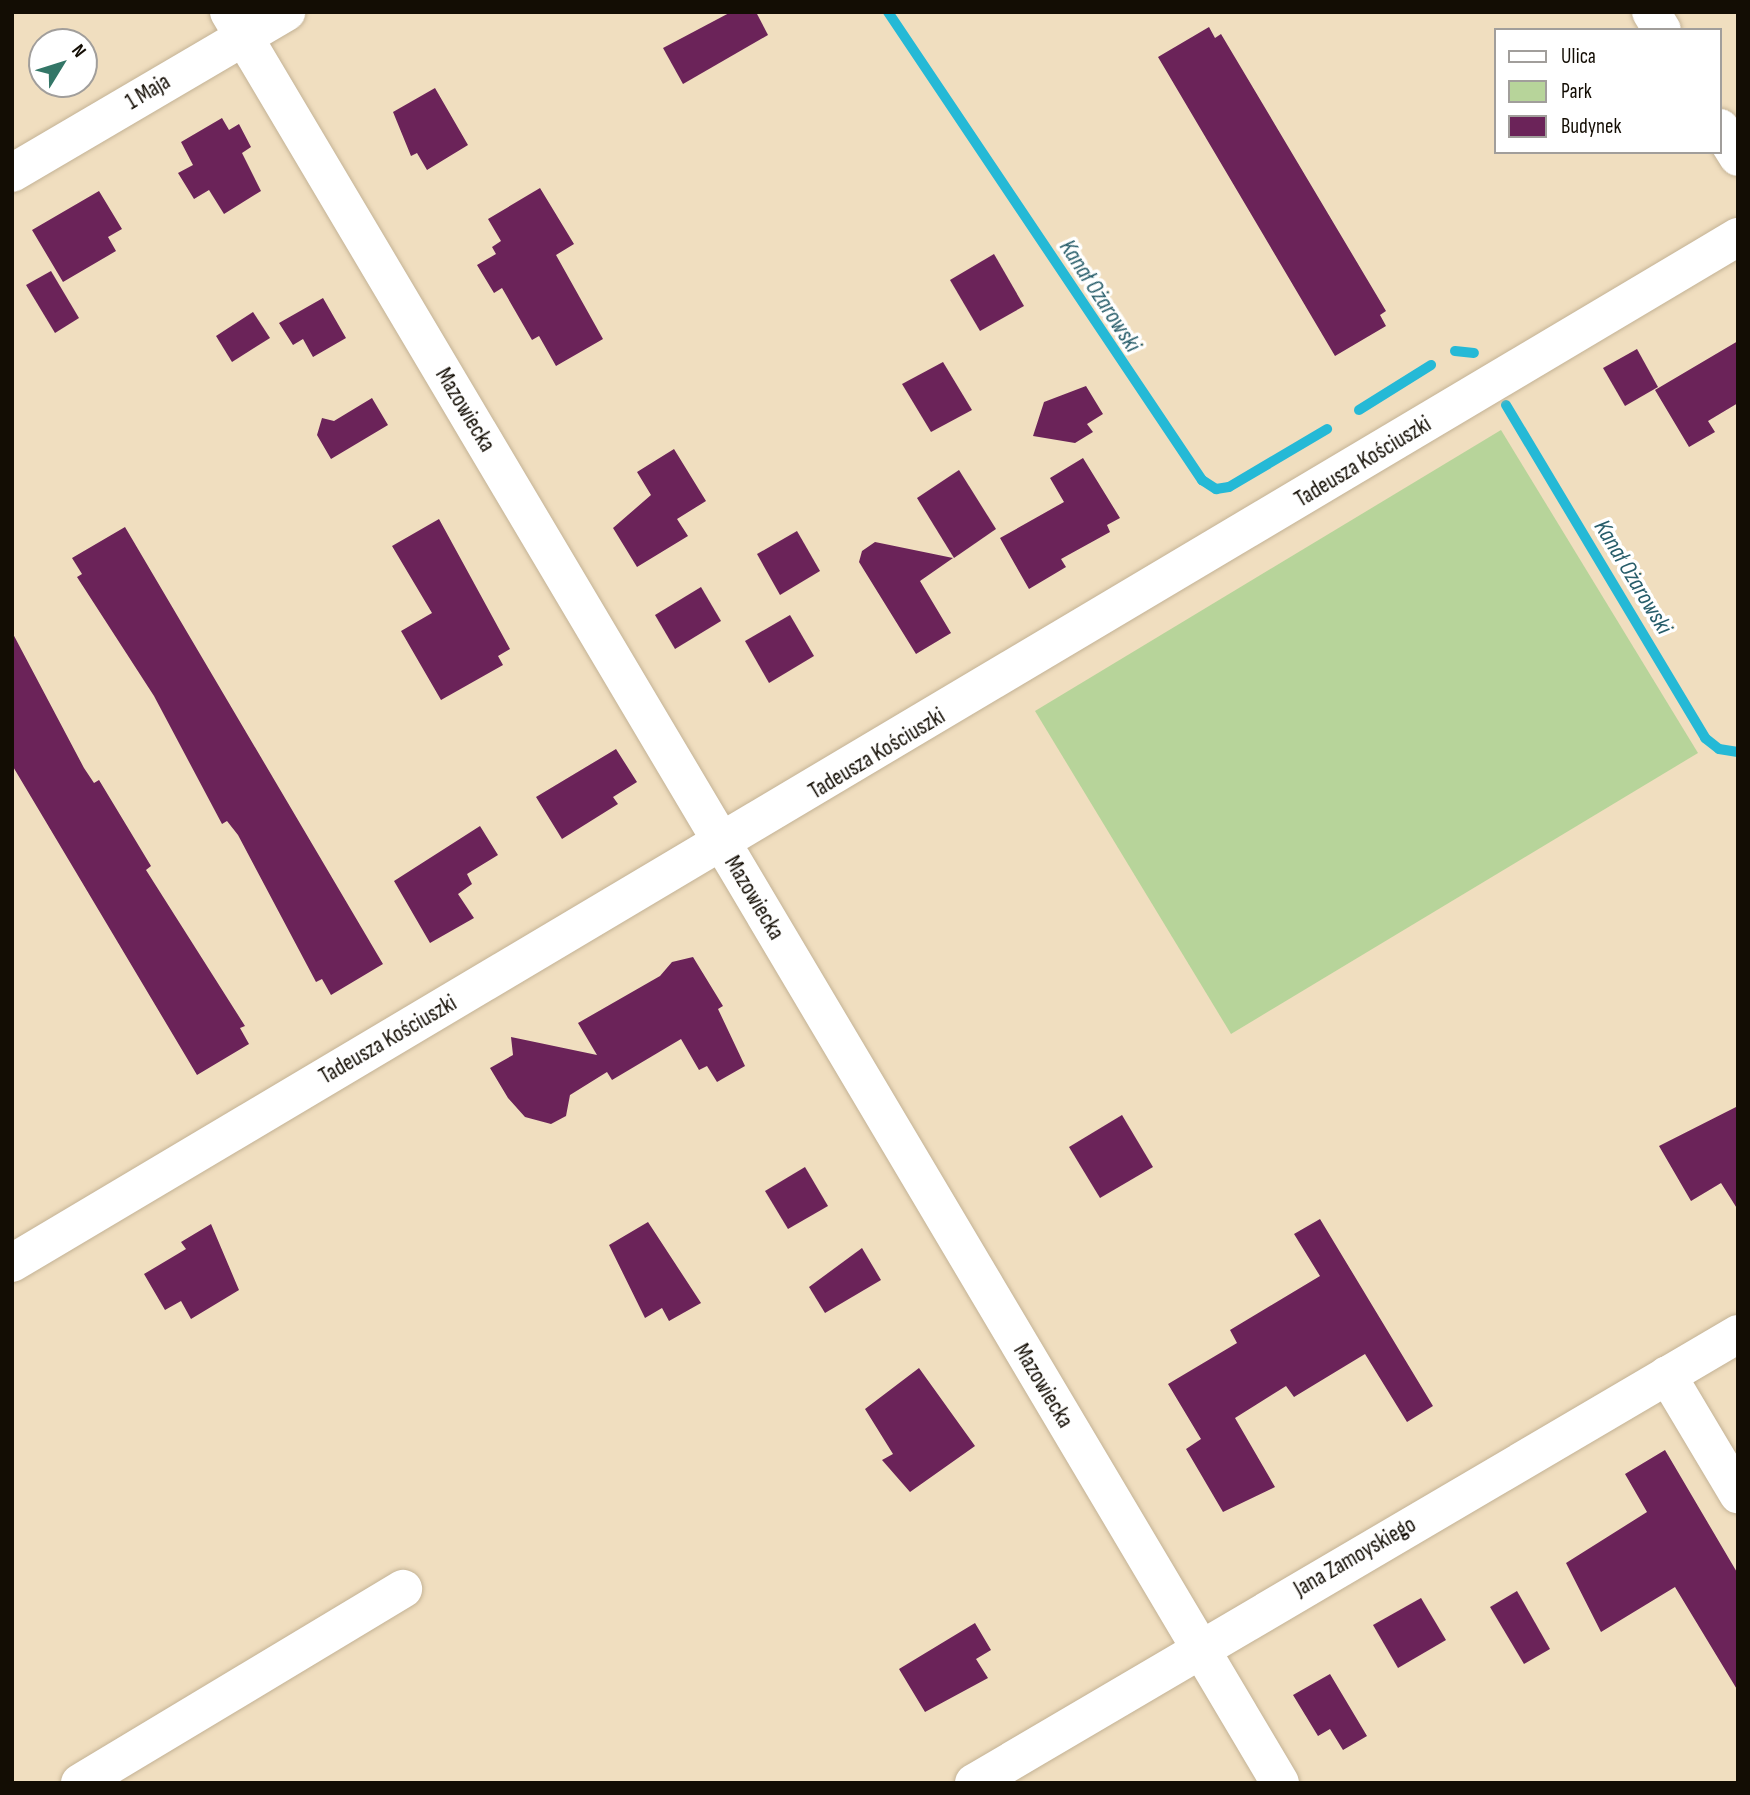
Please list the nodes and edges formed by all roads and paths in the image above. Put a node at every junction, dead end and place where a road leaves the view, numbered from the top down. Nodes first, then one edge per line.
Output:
1 (286, 12) edge
2 (1651, 12) edge
3 (236, 25) edge
4 (1661, 28) edge
5 (1722, 131) edge
6 (1738, 157) edge
7 (12, 173) edge
8 (1738, 237) edge
9 (723, 846) junction
10 (12, 1263) edge
11 (1738, 1334) edge
12 (1667, 1375) junction
13 (1738, 1494) edge
14 (403, 1588) dead end
15 (1199, 1649) junction
16 (80, 1783) edge
17 (974, 1783) edge
18 (1280, 1783) edge

1 - 3 street, 1 Maja
2 - 4 street
3 - 7 street, 1 Maja
3 - 9 street, Mazowiecka
5 - 6 street
8 - 9 street, Tadeusza Kościuszki
9 - 10 street, Tadeusza Kościuszki
9 - 15 street, Mazowiecka
11 - 12 street, Jana Zamoyskiego
12 - 13 street
12 - 15 street, Jana Zamoyskiego
14 - 16 street
15 - 17 street, Jana Zamoyskiego
15 - 18 street, Mazowiecka

